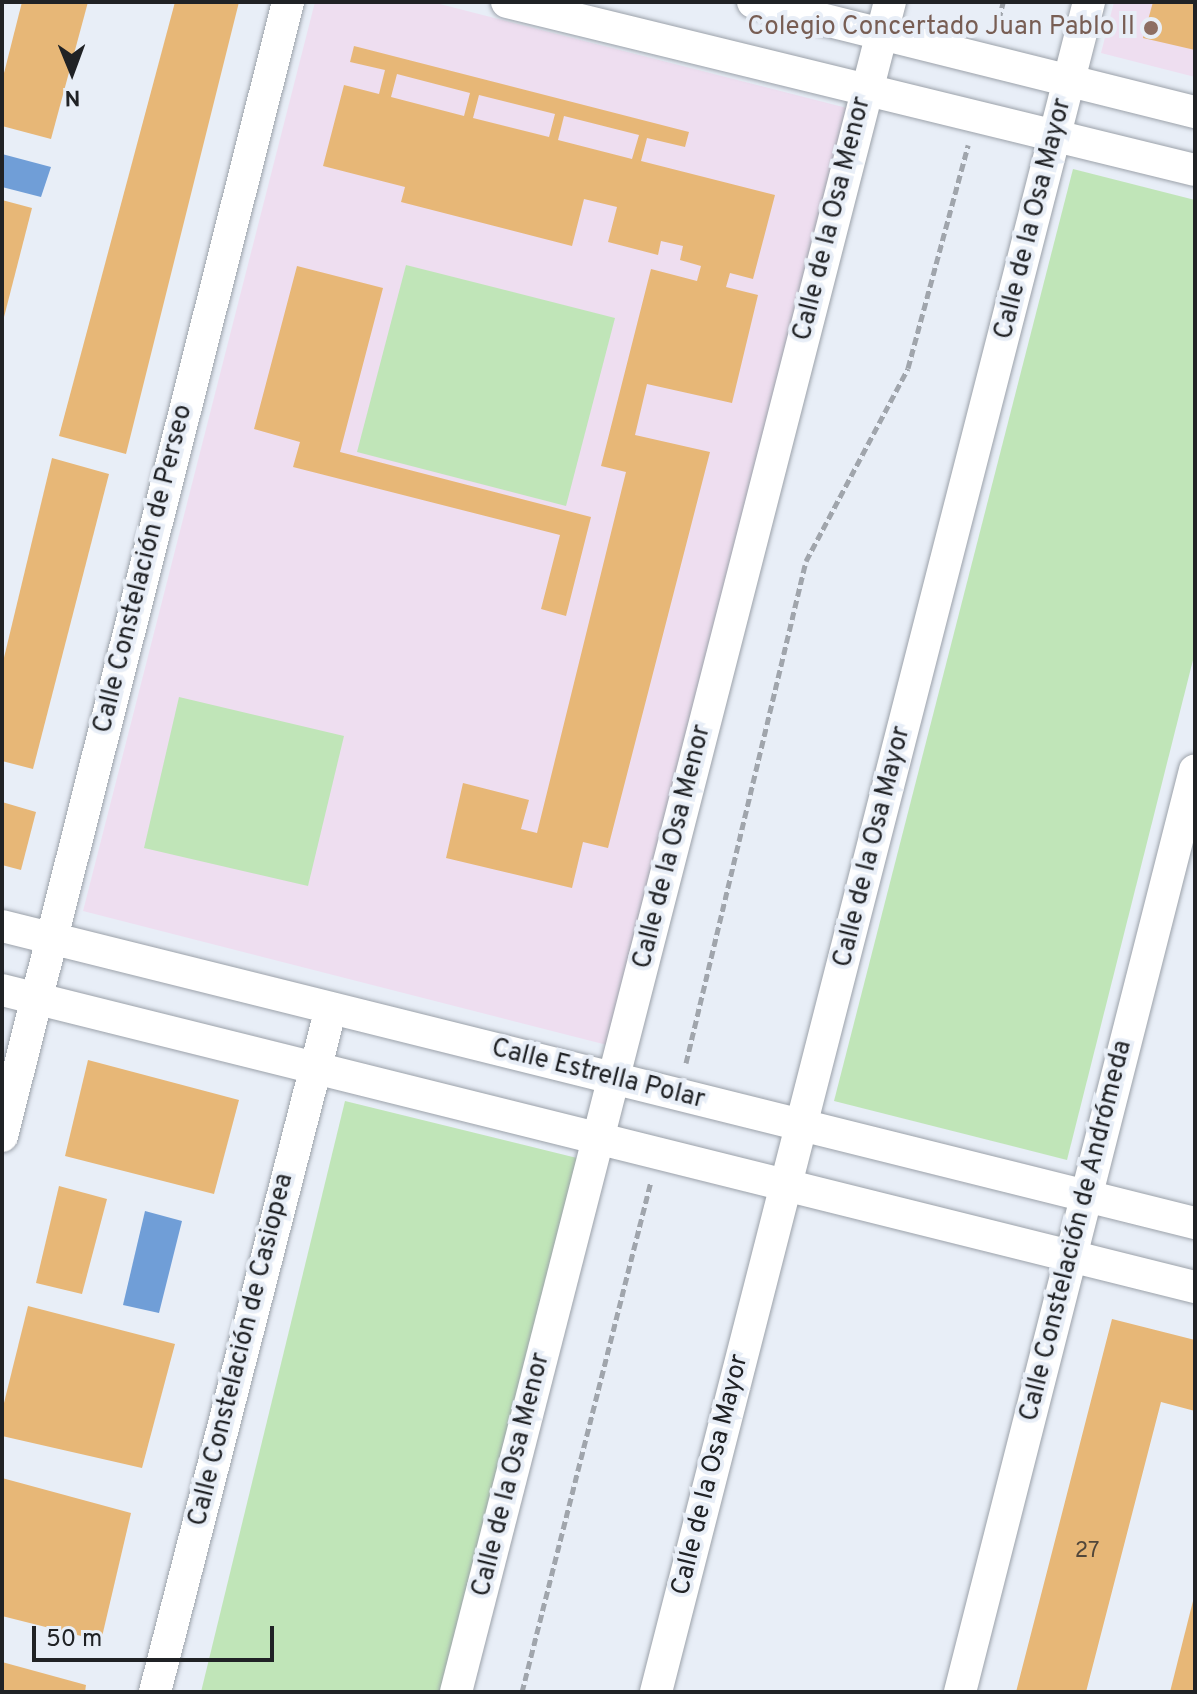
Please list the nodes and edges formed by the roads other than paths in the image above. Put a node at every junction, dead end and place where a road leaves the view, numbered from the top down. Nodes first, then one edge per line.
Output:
1 (288, 2) edge
2 (507, 2) edge
3 (753, 2) edge
4 (890, 2) edge
5 (1089, 2) edge
6 (587, 12) edge
7 (882, 34) junction
8 (1069, 81) junction
9 (866, 90) junction
10 (1195, 112) edge
11 (1055, 136) junction
12 (1195, 170) edge
13 (1195, 770) edge
14 (2, 926) edge
15 (52, 939) junction
16 (2, 990) edge
17 (36, 999) junction
18 (331, 1008) junction
19 (315, 1068) junction
20 (614, 1079) junction
21 (801, 1125) junction
22 (2, 1136) edge
23 (598, 1139) junction
24 (786, 1185) junction
25 (1086, 1196) junction
26 (1195, 1223) edge
27 (1071, 1256) junction
28 (1195, 1287) edge
29 (155, 1692) edge
30 (456, 1692) edge
31 (656, 1692) edge
32 (960, 1692) edge

1 - 15 street, Calle Constelación de Perseo
2 - 6 street
3 - 7 street
4 - 7 street, Calle de la Osa Menor
5 - 8 street, Calle de la Osa Mayor
6 - 9 street
7 - 8 street
7 - 9 street, Calle de la Osa Menor
8 - 10 street
8 - 11 street, Calle de la Osa Mayor
9 - 11 street
9 - 20 street, Calle de la Osa Menor
11 - 12 street
11 - 21 street, Calle de la Osa Mayor
13 - 25 street, Calle Constelación de Andrómeda
14 - 15 street, Calle Estrella Polar
15 - 17 street, Calle Constelación de Perseo
15 - 18 street, Calle Estrella Polar
16 - 17 street
17 - 19 street
17 - 22 street, Calle Constelación de Perseo
18 - 19 street, Calle Constelación de Casiopea
18 - 20 street, Calle Estrella Polar
19 - 23 street
19 - 29 street, Calle Constelación de Casiopea
20 - 21 street, Calle Estrella Polar
20 - 23 street, Calle de la Osa Menor
21 - 24 street, Calle de la Osa Mayor
21 - 25 street, Calle Estrella Polar
23 - 24 street
23 - 30 street, Calle de la Osa Menor
24 - 27 street
24 - 31 street, Calle de la Osa Mayor
25 - 26 street, Calle Estrella Polar
25 - 27 street, Calle Constelación de Andrómeda
27 - 28 street
27 - 32 street, Calle Constelación de Andrómeda

